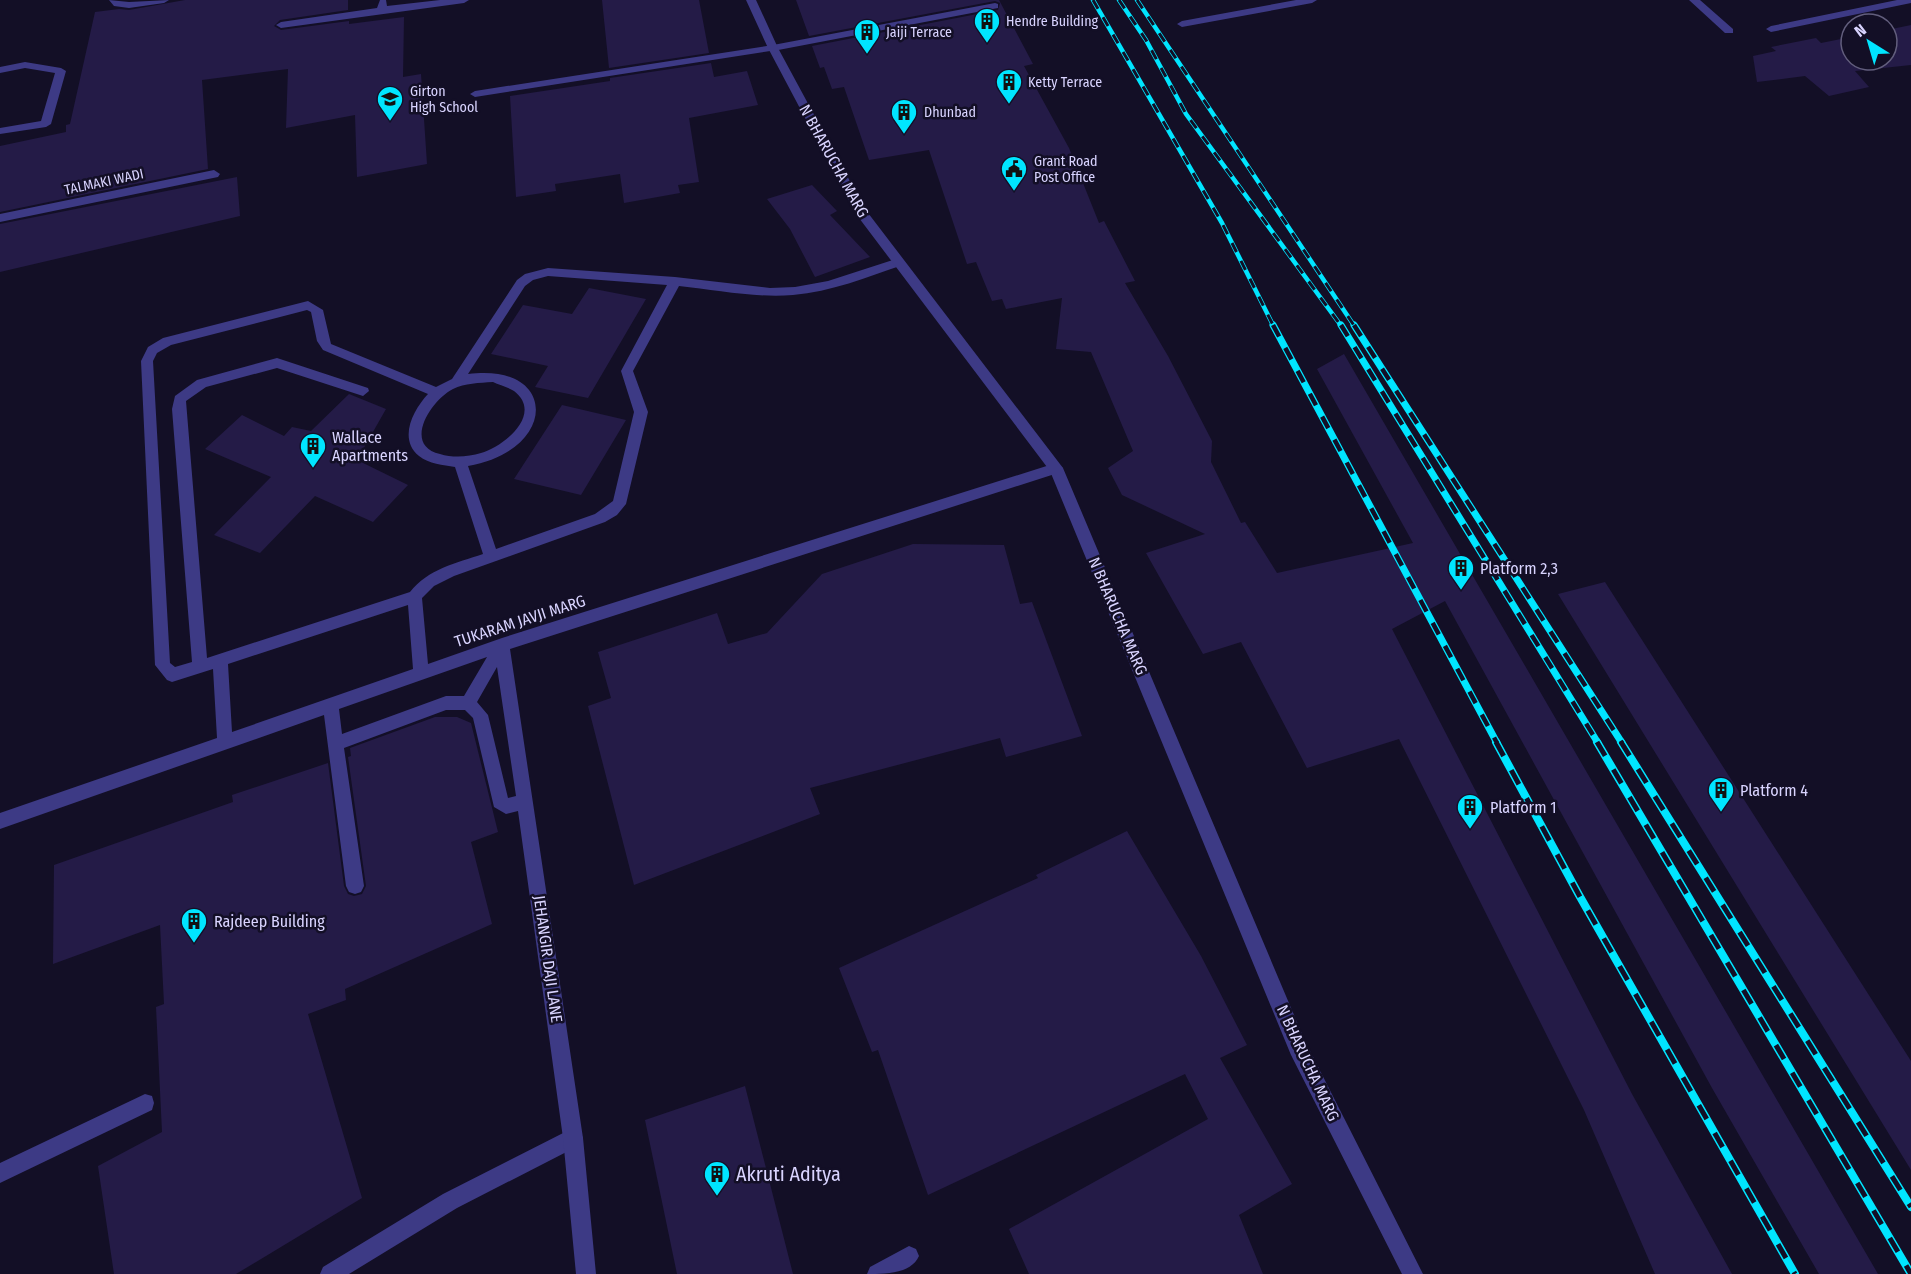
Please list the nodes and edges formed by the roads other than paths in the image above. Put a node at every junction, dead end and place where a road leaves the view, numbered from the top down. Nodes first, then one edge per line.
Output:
1 (114, 0) edge
2 (164, 0) edge
3 (464, 0) edge
4 (751, 0) edge
5 (1311, 0) edge
6 (1694, 0) edge
7 (1911, 0) edge
8 (383, 5) edge
9 (995, 6) dead end
10 (1182, 24) dead end
11 (280, 25) dead end
12 (1770, 29) dead end
13 (1729, 31) dead end
14 (773, 48) junction
15 (0, 70) edge
16 (475, 94) dead end
17 (0, 131) edge
18 (214, 174) dead end
19 (0, 218) edge
20 (899, 262) junction
21 (675, 280) junction
22 (456, 383) junction
23 (363, 391) dead end
24 (438, 393) junction
25 (460, 462) junction
26 (1056, 468) junction
27 (491, 557) junction
28 (415, 597) junction
29 (502, 645) junction
30 (220, 660) junction
31 (200, 667) junction
32 (421, 673) junction
33 (468, 703) junction
34 (330, 704) junction
35 (225, 741) junction
36 (336, 744) junction
37 (525, 802) junction
38 (0, 821) edge
39 (355, 886) dead end
40 (145, 1103) dead end
41 (573, 1137) junction
42 (0, 1173) edge
43 (909, 1256) dead end
44 (330, 1274) edge
45 (586, 1274) edge
46 (877, 1274) edge
47 (1413, 1274) edge

1 - 2 street
3 - 8 street
4 - 14 street, N BHARUCHA MARG
5 - 10 street
6 - 13 street
7 - 12 street
8 - 11 street
9 - 14 street
14 - 16 street
14 - 20 street, N BHARUCHA MARG
15 - 17 street
18 - 19 street, TALMAKI WADI
20 - 21 street
20 - 26 street, N BHARUCHA MARG
21 - 22 street
21 - 27 street
22 - 24 street
22 - 25 street
23 - 31 street
24 - 25 street
24 - 31 street
25 - 27 street
26 - 29 street, TUKARAM JAVJI MARG
26 - 47 street, N BHARUCHA MARG
27 - 28 street
28 - 30 street
28 - 32 street
29 - 32 street, TUKARAM JAVJI MARG
29 - 33 street
29 - 37 street, JEHANGIR DAJI LANE
30 - 31 street
30 - 35 street
32 - 34 street, TUKARAM JAVJI MARG
33 - 36 street
33 - 37 street
34 - 35 street, TUKARAM JAVJI MARG
34 - 36 street
35 - 38 street, TUKARAM JAVJI MARG
36 - 39 street
37 - 41 street, JEHANGIR DAJI LANE
40 - 42 street
41 - 44 street
41 - 45 street, JEHANGIR DAJI LANE
43 - 46 street

